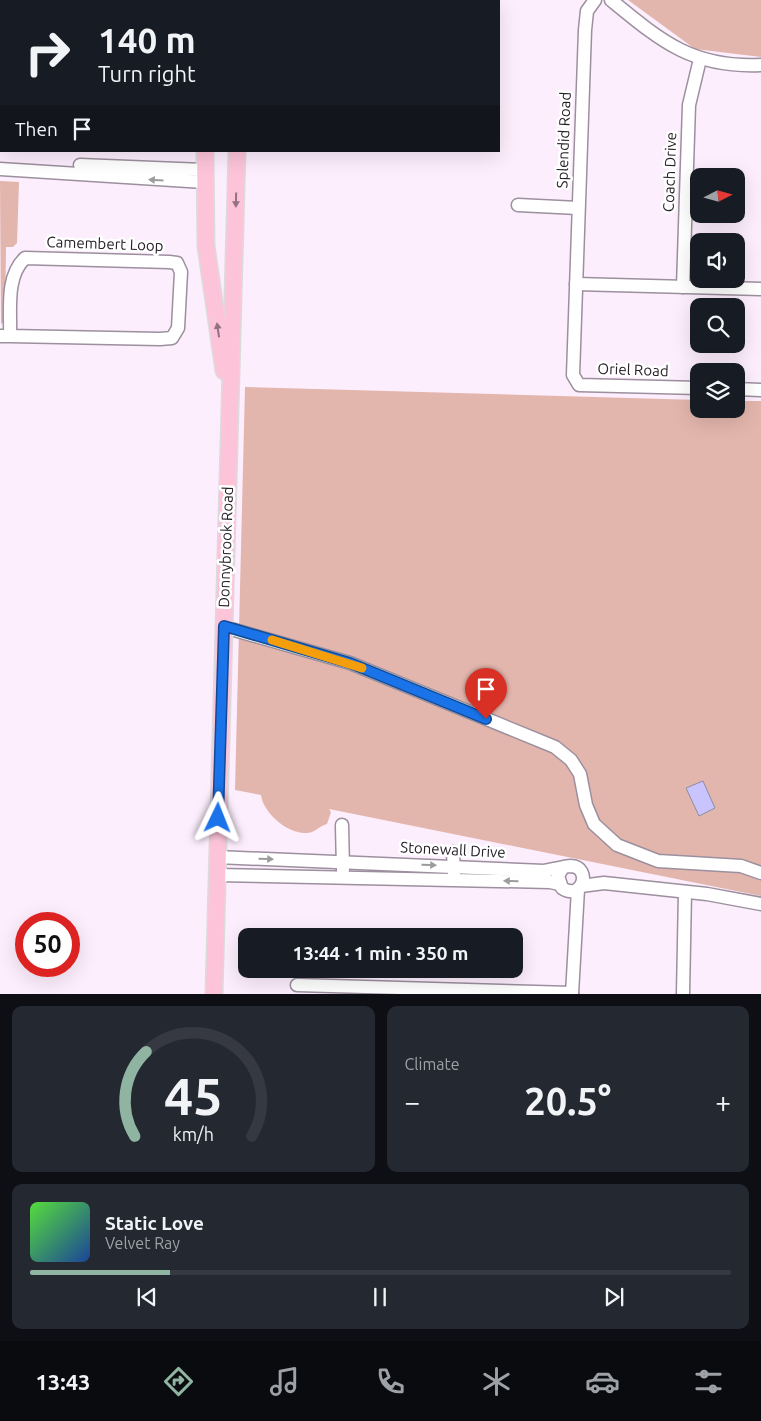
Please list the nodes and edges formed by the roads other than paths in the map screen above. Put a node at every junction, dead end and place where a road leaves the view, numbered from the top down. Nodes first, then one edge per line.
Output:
1 (595, 0) edge
2 (611, 0) edge
3 (700, 59) junction
4 (761, 65) edge
5 (205, 152) edge
6 (237, 152) edge
7 (0, 162) edge
8 (0, 169) edge
9 (204, 176) junction
10 (518, 205) dead end
11 (578, 208) junction
12 (576, 284) junction
13 (683, 287) junction
14 (761, 289) edge
15 (5, 336) edge
16 (690, 388) edge
17 (745, 389) edge
18 (761, 390) edge
19 (230, 431) junction
20 (224, 626) junction
21 (342, 825) dead end
22 (453, 852) dead end
23 (218, 857) junction
24 (342, 862) junction
25 (454, 866) junction
26 (562, 869) junction
27 (581, 871) junction
28 (761, 873) edge
29 (217, 875) junction
30 (343, 878) junction
31 (454, 880) junction
32 (604, 883) junction
33 (571, 887) junction
34 (686, 892) junction
35 (761, 904) edge
36 (297, 985) dead end
37 (351, 990) edge
38 (458, 992) edge
39 (569, 993) edge
40 (214, 994) edge
41 (683, 994) edge

1 - 11 street, Splendid Road
2 - 3 street
3 - 4 street
3 - 13 street, Coach Drive
5 - 9 main road, Donnybrook Road
6 -> 19 main road, Donnybrook Road
7 - 9 street
9 -> 8 street
19 -> 9 main road, Donnybrook Road
10 - 11 street
11 - 12 street, Splendid Road
12 - 13 street
12 - 16 street, Oriel Road
13 - 14 street
15 - 15 street, Camembert Loop
17 - 18 street
19 - 20 main road, Donnybrook Road
20 - 23 main road, Donnybrook Road
20 - 28 street
21 - 24 street
22 - 25 street
23 -> 24 street, Stonewall Drive
23 - 29 main road, Donnybrook Road
24 -> 25 street, Stonewall Drive
24 - 30 street
25 - 26 street, Stonewall Drive
25 - 31 street
26 - 27 street
26 - 33 street
27 - 32 street, Stonewall Drive
27 - 33 street
29 - 30 street, Stonewall Drive
29 - 40 main road, Donnybrook Road
30 - 31 street, Stonewall Drive
33 -> 31 street, Stonewall Drive
32 - 33 street, Stonewall Drive
32 - 34 street, Stonewall Drive
33 - 39 street
34 - 35 street, Stonewall Drive
34 - 41 street
36 - 37 street
37 - 38 street
38 - 39 street

